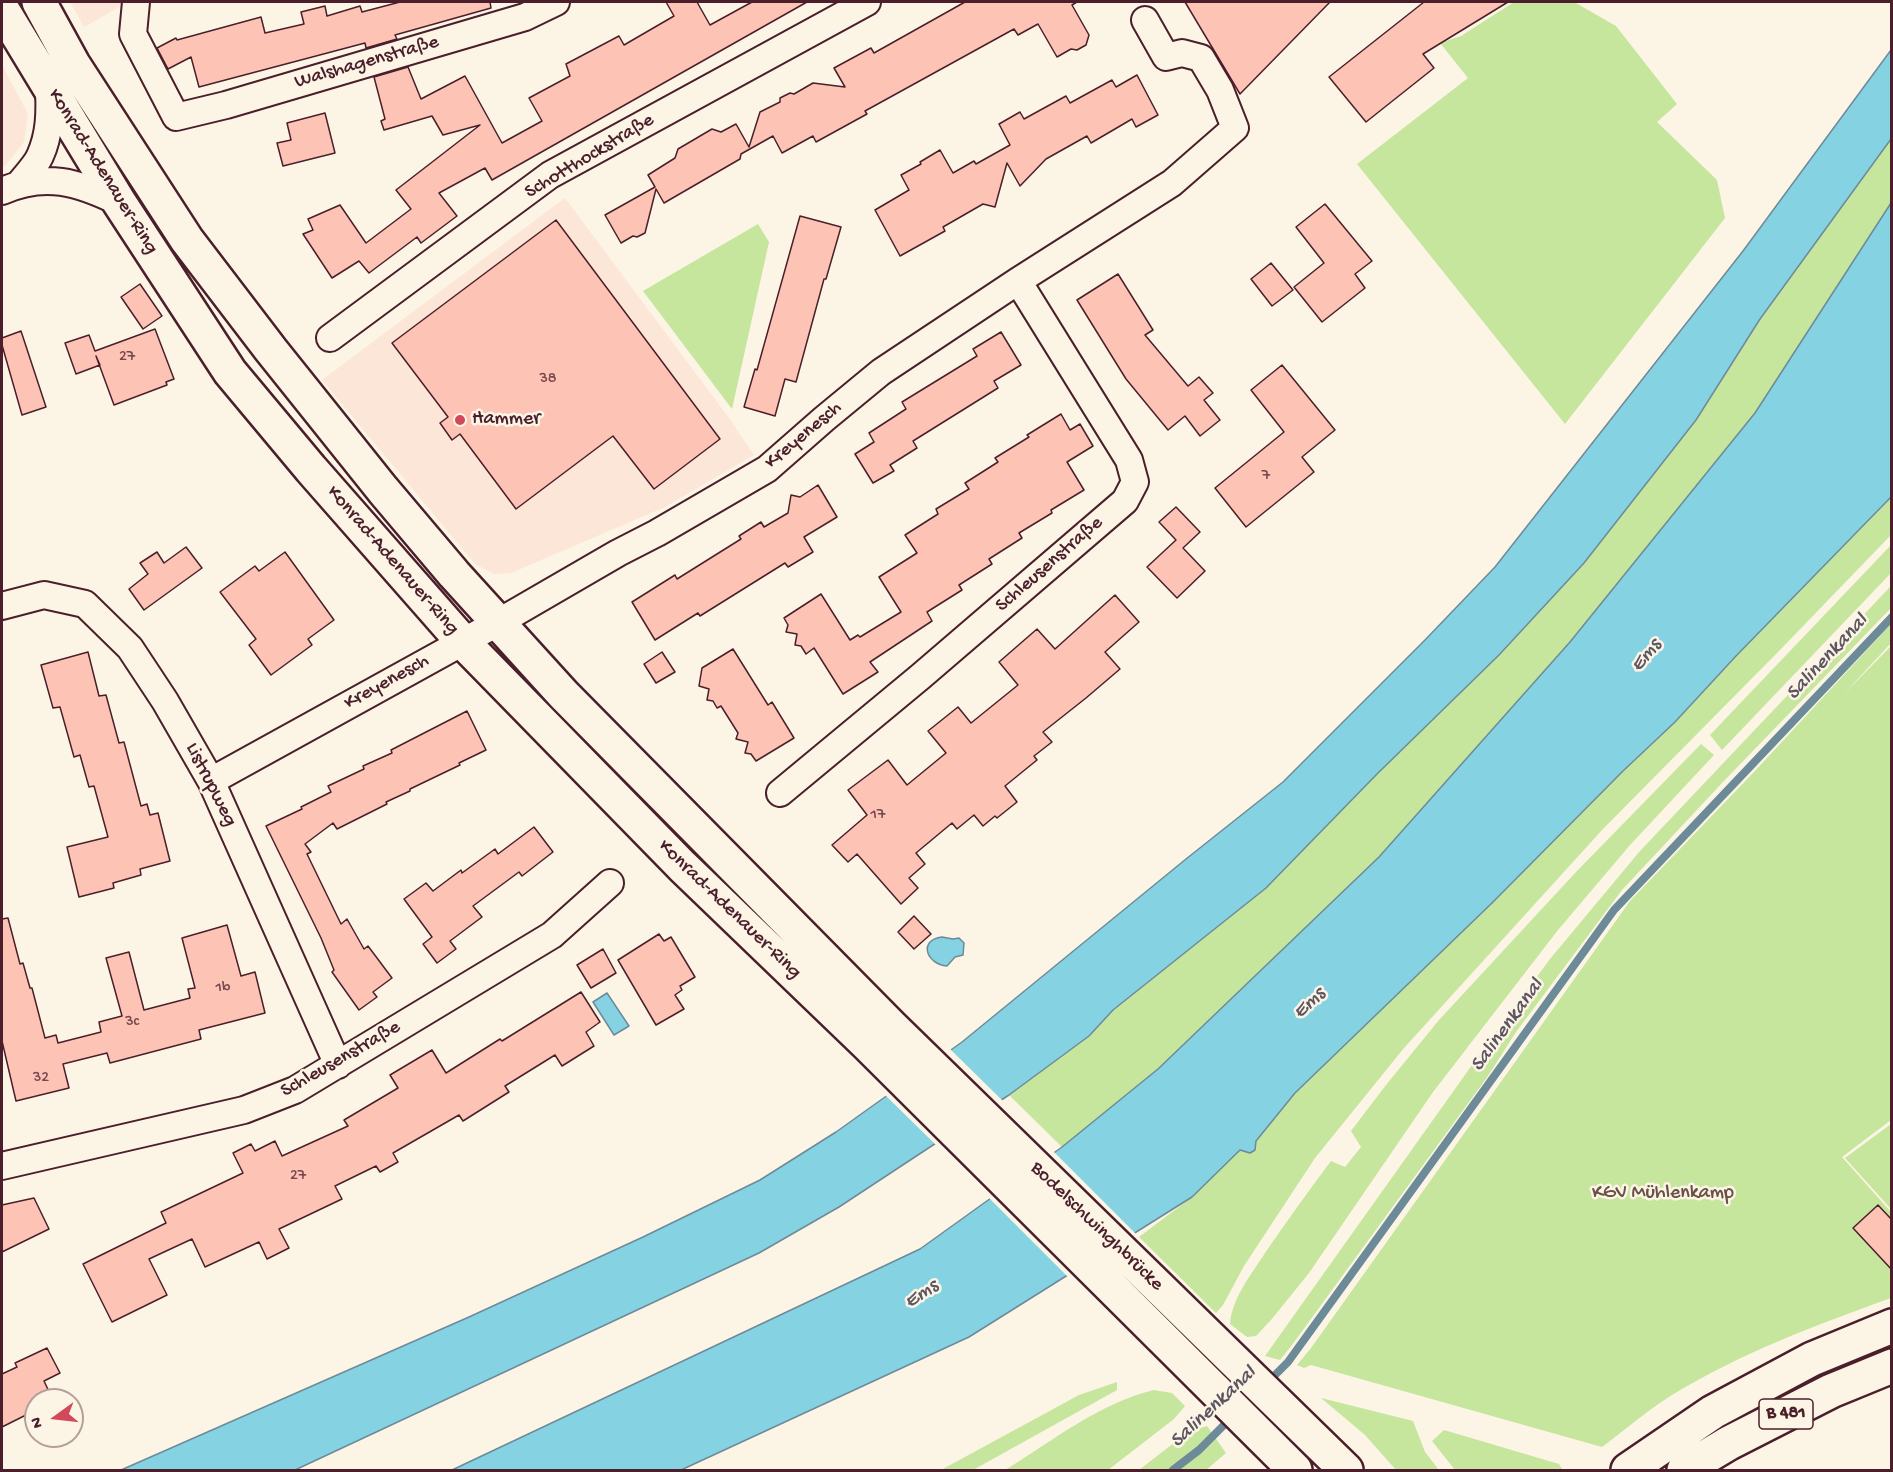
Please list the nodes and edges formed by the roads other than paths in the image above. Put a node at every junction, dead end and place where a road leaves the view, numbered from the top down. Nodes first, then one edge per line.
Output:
1 (39, 2) edge
2 (136, 2) edge
3 (556, 2) edge
4 (867, 2) edge
5 (2, 9) edge
6 (1144, 20) dead end
7 (49, 88) junction
8 (11, 187) edge
9 (119, 202) junction
10 (1018, 281) junction
11 (330, 338) dead end
12 (2, 606) edge
13 (499, 622) junction
14 (462, 641) junction
15 (211, 781) junction
16 (780, 793) dead end
17 (610, 883) dead end
18 (879, 1035) junction
19 (338, 1065) junction
20 (2, 1166) edge
21 (1892, 1326) edge
22 (1892, 1366) edge
23 (1284, 1459) edge
24 (1346, 1470) edge
25 (1628, 1470) edge
26 (1683, 1470) edge

1 - 13 main road, Konrad-Adenauer-Ring
2 - 3 street, Walshagenstraße
4 - 11 street, Schotthockstraße
5 - 7 main road, Konrad-Adenauer-Ring
6 - 10 street, Kreyenesch
7 - 8 street
7 - 9 main road, Konrad-Adenauer-Ring
8 - 9 street
9 - 14 main road, Konrad-Adenauer-Ring
10 - 13 street, Kreyenesch
10 - 16 street, Schleusenstraße
12 - 15 street, Listrupweg
13 - 14 street, Kreyenesch
13 - 18 main road, Konrad-Adenauer-Ring
14 - 15 street, Kreyenesch
14 - 18 main road, Konrad-Adenauer-Ring
15 - 19 street, Listrupweg
17 - 19 street, Schleusenstraße
18 - 23 main road, Bodelschwinghbrücke
18 - 24 main road, Bodelschwinghbrücke
19 - 20 street, Schleusenstraße
21 - 25 main road, B 481
22 - 26 main road, B 481

